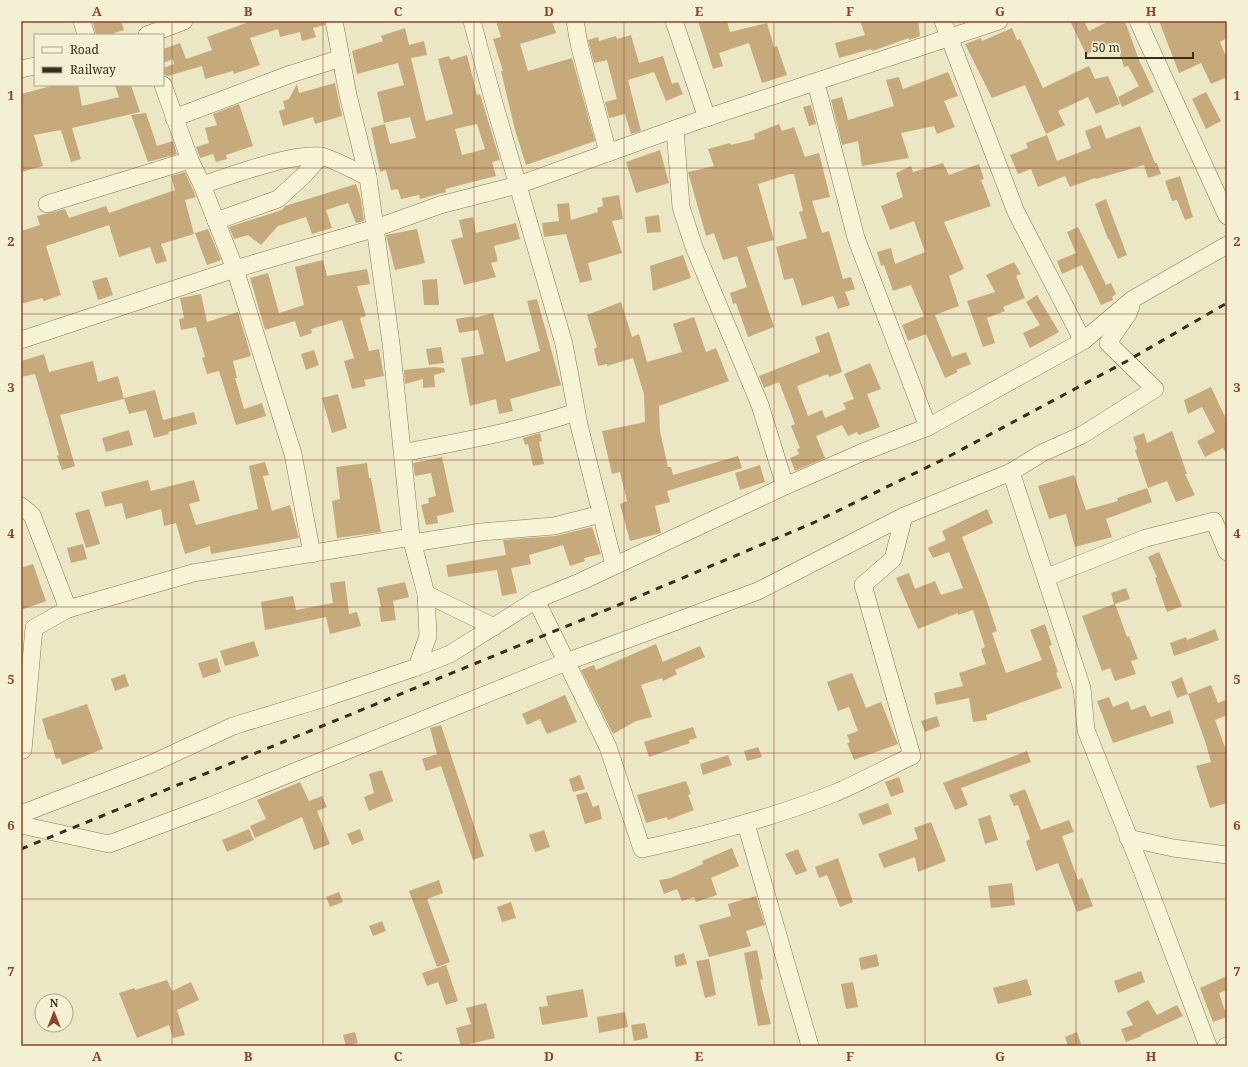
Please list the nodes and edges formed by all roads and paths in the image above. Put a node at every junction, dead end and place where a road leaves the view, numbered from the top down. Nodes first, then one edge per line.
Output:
1 (82, 21) edge
2 (184, 21) edge
3 (334, 21) edge
4 (472, 21) edge
5 (575, 21) edge
6 (674, 21) edge
7 (943, 21) edge
8 (999, 21) edge
9 (1138, 21) edge
10 (86, 34) edge
11 (150, 34) edge
12 (949, 38) junction
13 (341, 58) junction
14 (34, 66) edge
15 (21, 69) edge
16 (816, 83) junction
17 (163, 86) edge
18 (174, 118) junction
19 (707, 118) junction
20 (674, 129) junction
21 (608, 153) junction
22 (321, 156) junction
23 (190, 160) junction
24 (368, 177) junction
25 (518, 184) junction
26 (202, 186) junction
27 (47, 204) dead end
28 (1227, 216) edge
29 (216, 221) junction
30 (376, 228) junction
31 (1227, 245) edge
32 (235, 269) junction
33 (1133, 299) junction
34 (21, 340) edge
35 (1083, 341) junction
36 (576, 412) junction
37 (928, 427) junction
38 (403, 453) junction
39 (1011, 472) junction
40 (785, 486) junction
41 (21, 506) edge
42 (601, 514) junction
43 (904, 516) junction
44 (412, 540) junction
45 (1227, 552) edge
46 (312, 554) junction
47 (614, 565) junction
48 (1047, 578) junction
49 (426, 594) junction
50 (536, 600) junction
51 (68, 609) junction
52 (494, 627) junction
53 (28, 631) edge
54 (566, 662) junction
55 (417, 667) junction
56 (23, 750) dead end
57 (21, 814) edge
58 (746, 824) junction
59 (21, 825) edge
60 (1128, 838) junction
61 (1227, 855) edge
62 (810, 1046) edge
63 (1208, 1046) edge

1 - 10 street
2 - 11 street
3 - 13 street
4 - 25 street
5 - 21 street
6 - 19 street
7 - 12 street
8 - 12 street
9 - 28 street
12 - 16 street
12 - 35 street
13 - 18 street
13 - 24 street
14 - 15 street
16 - 19 street
16 - 37 street
17 - 18 street
18 - 23 street
19 - 20 street
20 - 21 street
20 - 40 street
21 - 25 street
22 - 24 street
22 - 26 street
22 - 29 street
23 - 26 street
23 - 27 street
24 - 30 street
25 - 30 street
25 - 36 street
26 - 29 street
29 - 32 street
30 - 32 street
30 - 38 street
31 - 33 street
32 - 34 street
32 - 46 street
33 - 35 street
33 - 39 street
35 - 37 street
36 - 38 street
36 - 42 street
37 - 40 street
38 - 44 street
39 - 43 street
39 - 48 street
40 - 47 street
41 - 51 street
42 - 44 street
42 - 47 street
43 - 54 street
43 - 58 street
44 - 46 street
44 - 49 street
45 - 48 street
46 - 51 street
47 - 50 street
48 - 60 street
49 - 52 street
49 - 55 street
50 - 52 street
50 - 54 street
51 - 53 street
52 - 55 street
53 - 56 street
54 - 58 street
54 - 59 street
55 - 57 street
58 - 62 street
60 - 61 street
60 - 63 street

